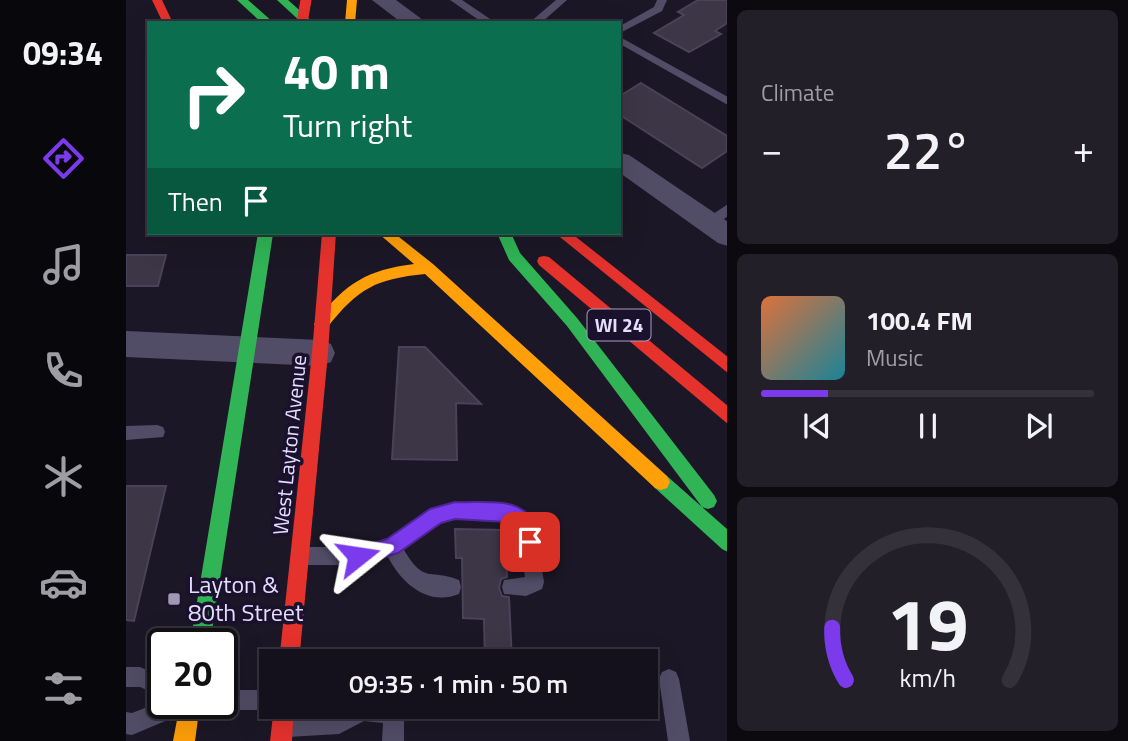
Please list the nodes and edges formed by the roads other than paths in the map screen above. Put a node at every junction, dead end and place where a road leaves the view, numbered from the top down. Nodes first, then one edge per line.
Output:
1 (157, 0) edge
2 (242, 0) edge
3 (282, 0) edge
4 (306, 0) edge
5 (383, 0) edge
6 (455, 0) edge
7 (562, 0) edge
8 (662, 0) edge
9 (166, 21) edge
10 (267, 21) edge
11 (302, 21) edge
12 (307, 21) edge
13 (414, 21) edge
14 (488, 21) edge
15 (536, 21) edge
16 (621, 29) edge
17 (621, 41) edge
18 (727, 102) edge
19 (621, 162) edge
20 (721, 223) edge
21 (265, 235) edge
22 (329, 235) edge
23 (387, 235) edge
24 (505, 235) edge
25 (512, 235) edge
26 (564, 235) edge
27 (428, 268) junction
28 (321, 338) junction
29 (126, 344) edge
30 (248, 352) junction
31 (727, 367) edge
32 (727, 417) edge
33 (157, 432) dead end
34 (126, 433) edge
35 (727, 526) edge
36 (727, 542) edge
37 (392, 547) junction
38 (300, 556) junction
39 (452, 587) dead end
40 (511, 587) dead end
41 (203, 628) edge
42 (290, 649) edge
43 (126, 677) edge
44 (669, 679) dead end
45 (147, 680) edge
46 (238, 700) edge
47 (259, 700) edge
48 (147, 717) edge
49 (188, 719) edge
50 (346, 719) edge
51 (394, 719) edge
52 (126, 723) edge
53 (282, 725) edge
54 (184, 741) edge
55 (393, 741) edge
56 (679, 741) edge

1 - 9 main road
2 - 10 main road
3 - 12 main road
4 - 11 main road, bridge
5 - 13 street
6 - 14 lane
7 - 15 lane
8 - 16 lane
17 - 18 lane
19 - 20 street
21 - 30 main road
22 - 28 main road, West Layton Avenue
23 - 27 main road
24 - 35 main road
25 - 32 main road, WI 24
26 - 31 main road, WI 24
27 - 28 main road
27 - 36 main road
28 - 30 street
28 - 38 main road, West Layton Avenue
29 - 30 street
30 - 41 main road
33 - 34 lane
37 - 38 lane
37 - 39 lane
37 - 40 lane
38 - 42 main road, West Layton Avenue
43 - 45 lane
44 - 56 lane
46 - 47 lane
48 - 52 lane
49 - 54 main road
50 - 53 lane
51 - 55 lane

